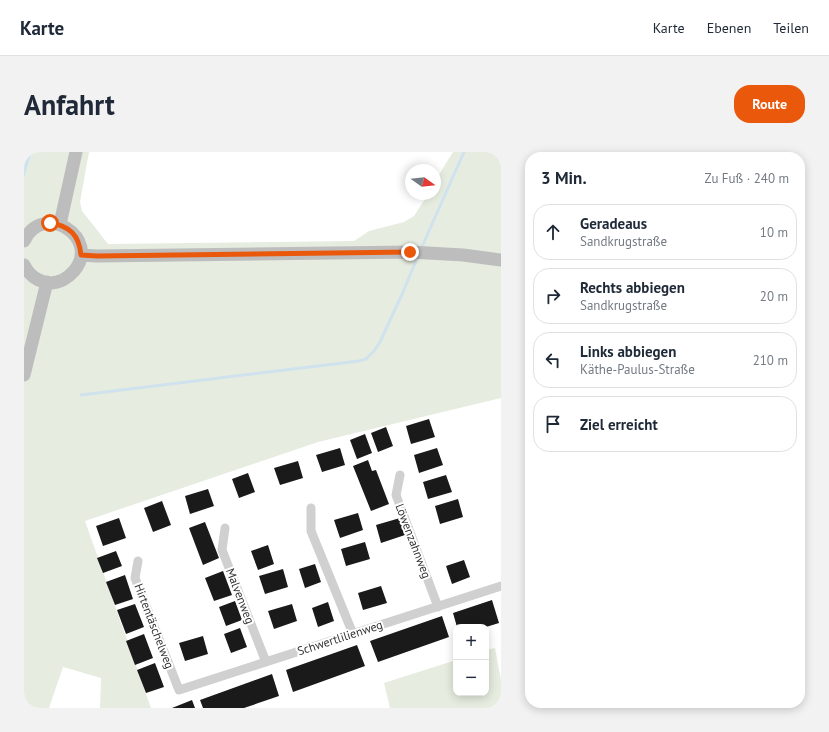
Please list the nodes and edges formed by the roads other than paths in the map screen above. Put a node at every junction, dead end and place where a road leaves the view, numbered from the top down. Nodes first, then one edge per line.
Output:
1 (76, 152) edge
2 (60, 224) junction
3 (24, 241) edge
4 (81, 255) junction
5 (501, 260) edge
6 (24, 264) edge
7 (47, 282) junction
8 (24, 375) edge
9 (400, 475) dead end
10 (311, 508) dead end
11 (225, 528) dead end
12 (138, 561) dead end
13 (501, 586) edge
14 (438, 606) junction
15 (353, 634) junction
16 (266, 662) junction
17 (179, 690) joint

1 - 2 street
2 - 3 street
2 - 4 street
4 - 5 street
4 - 7 street
6 - 7 street
7 - 8 street
9 - 14 street, Löwenzahnweg
10 - 15 street
11 - 16 street, Malvenweg
12 - 17 street, Hirtentäschelweg
13 - 14 street, Schwertlilienweg
14 - 15 street, Schwertlilienweg
15 - 16 street, Schwertlilienweg
16 - 17 street, Schwertlilienweg

